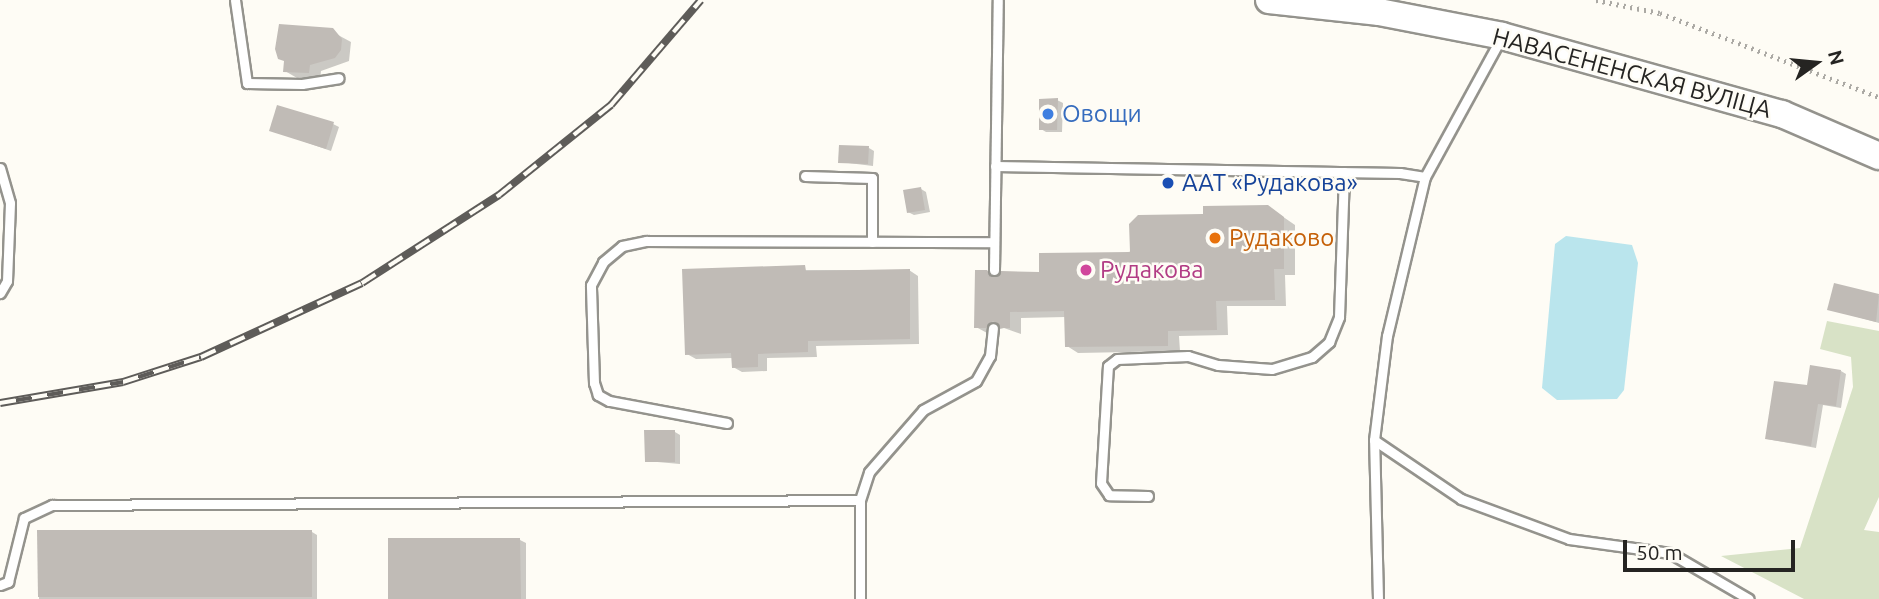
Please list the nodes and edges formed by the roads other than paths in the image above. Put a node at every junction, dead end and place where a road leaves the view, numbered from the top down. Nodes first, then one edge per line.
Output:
1 (235, 0) edge
2 (998, 0) edge
3 (1269, 0) edge
4 (1502, 36) junction
5 (339, 78) dead end
6 (1879, 156) edge
7 (995, 166) junction
8 (0, 168) edge
9 (1344, 172) junction
10 (805, 176) dead end
11 (1425, 177) junction
12 (872, 242) junction
13 (994, 242) junction
14 (994, 271) dead end
15 (0, 293) edge
16 (993, 328) dead end
17 (727, 422) dead end
18 (1374, 440) junction
19 (1148, 496) dead end
20 (860, 500) junction
21 (0, 585) edge
22 (860, 599) edge
23 (1378, 599) edge
24 (1749, 599) edge

1 - 5 lane
2 - 7 lane
3 - 4 main road, НАВАСЕНЕНСКАЯ ВУЛІЦА
4 - 6 main road, НАВАСЕНЕНСКАЯ ВУЛІЦА
4 - 11 lane
7 - 9 lane
7 - 13 lane
8 - 15 lane
9 - 11 lane
9 - 19 lane
10 - 12 lane
11 - 18 lane
12 - 13 lane
12 - 17 lane
13 - 14 lane
16 - 20 lane
18 - 23 lane
18 - 24 lane
20 - 21 lane
20 - 22 lane

